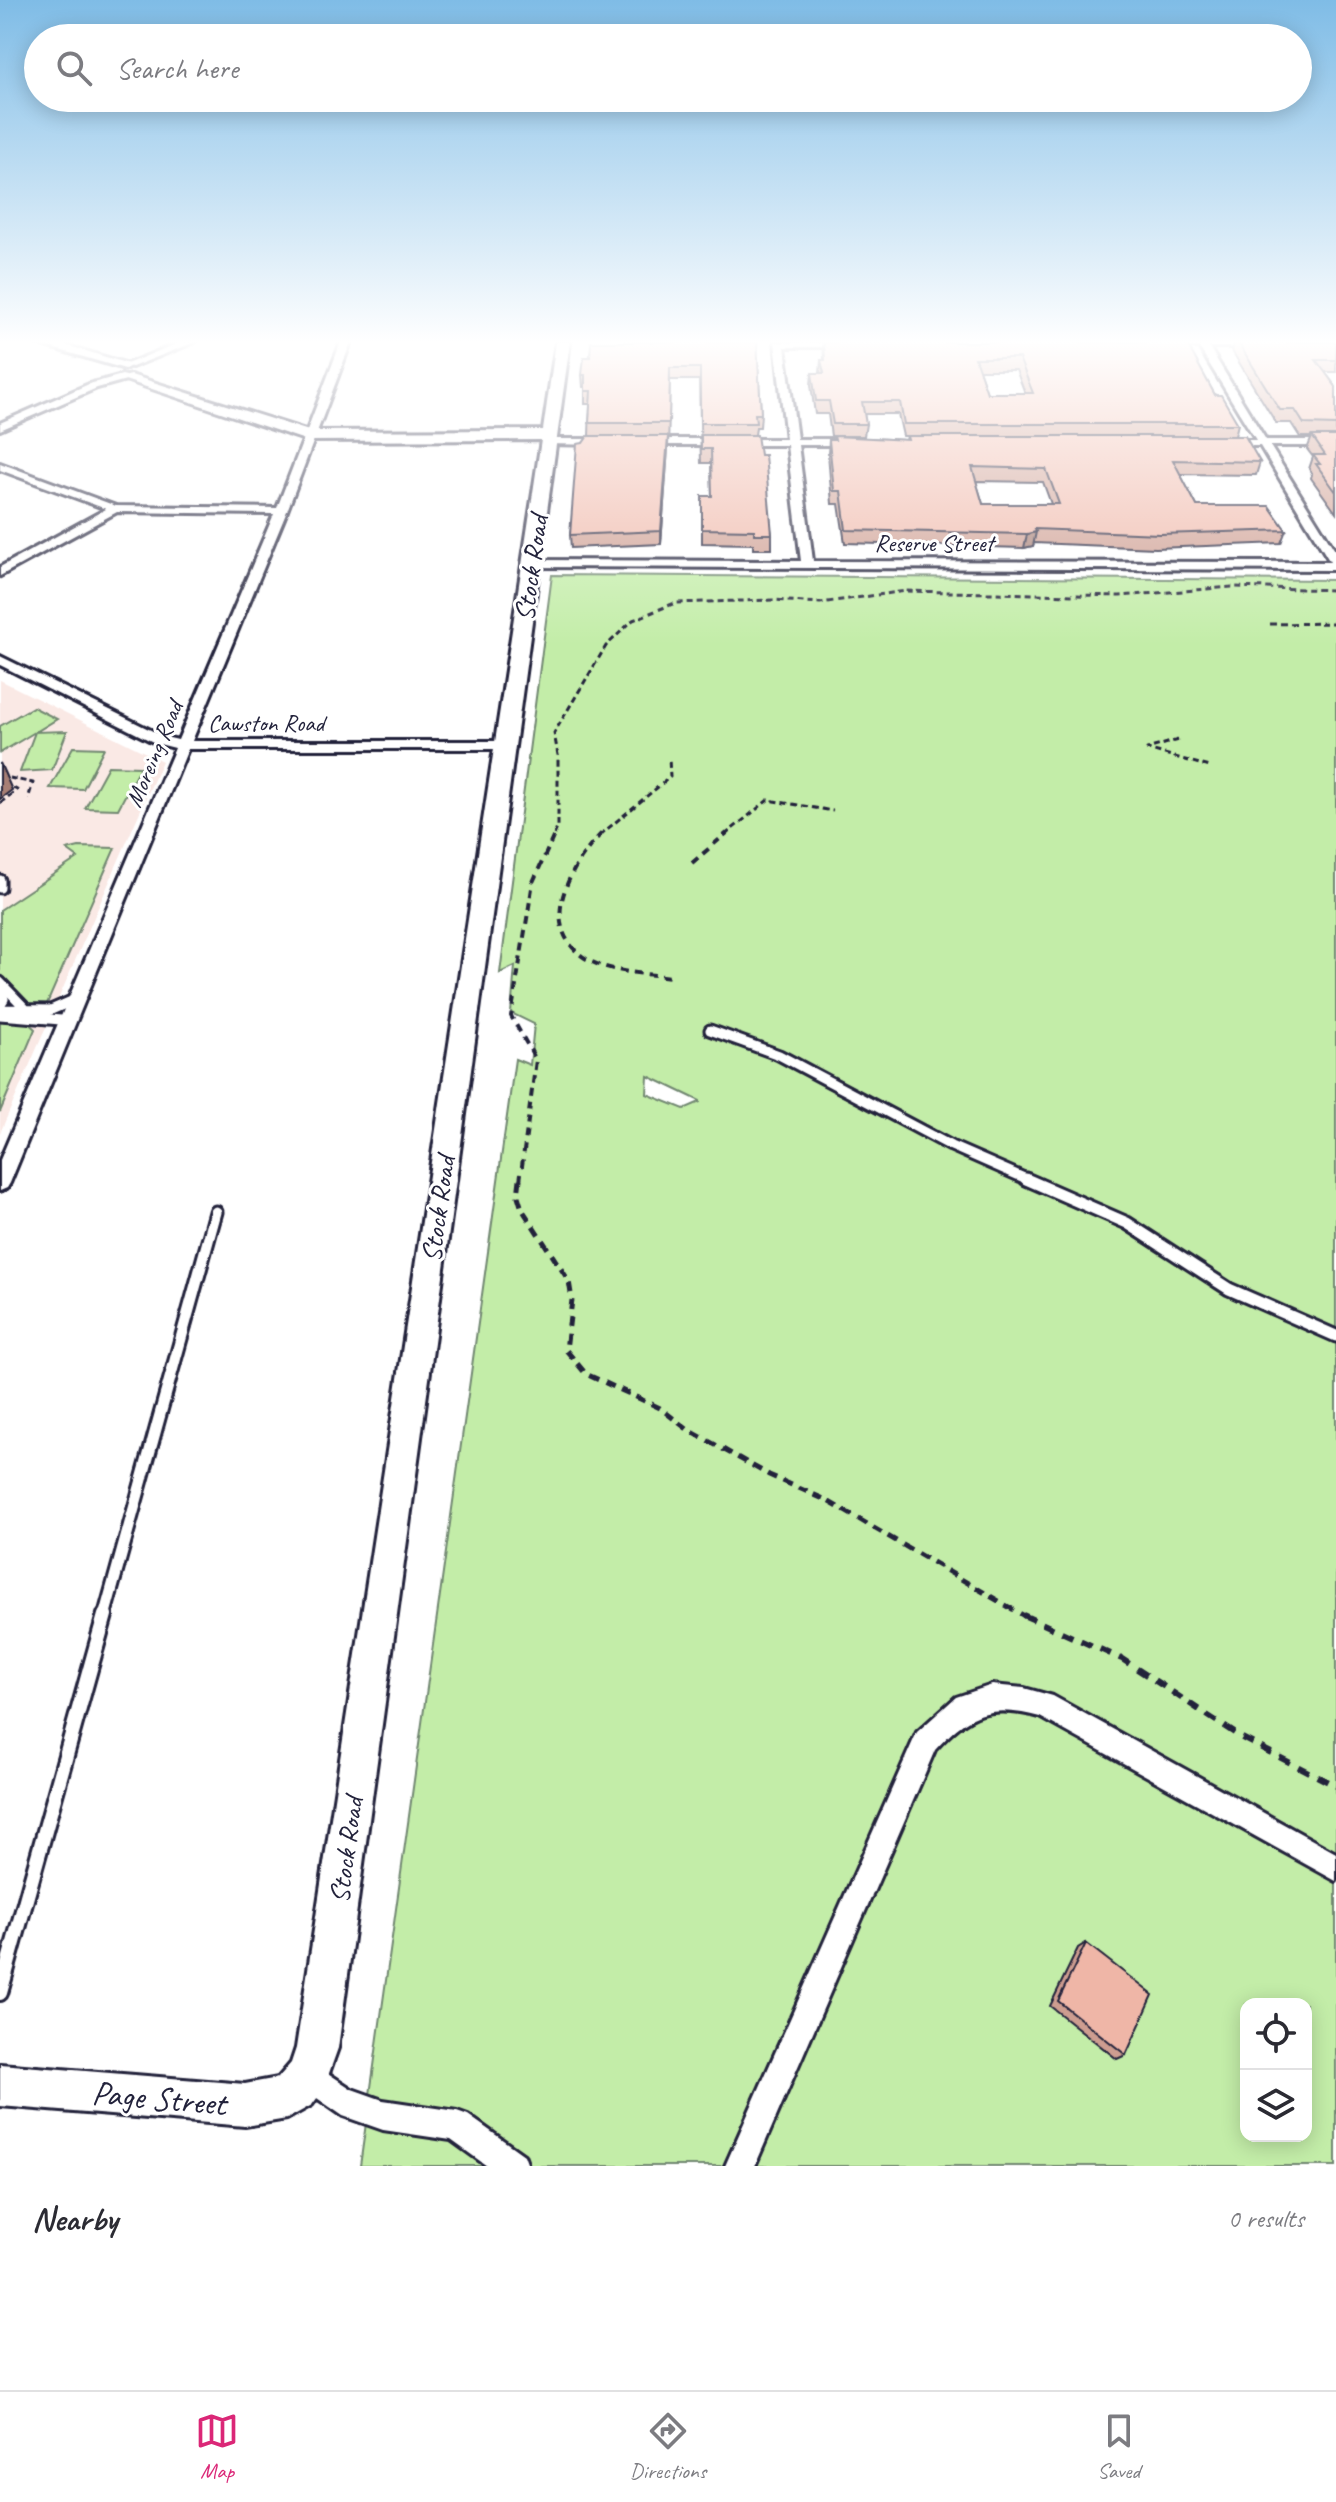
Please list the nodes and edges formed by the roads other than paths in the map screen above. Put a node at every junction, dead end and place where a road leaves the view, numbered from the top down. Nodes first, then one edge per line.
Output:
1 (306, 443) edge
2 (549, 443) edge
3 (793, 443) edge
4 (1263, 443) edge
5 (0, 466) edge
6 (115, 509) junction
7 (281, 511) junction
8 (532, 564) junction
9 (1336, 564) edge
10 (807, 565) junction
11 (0, 572) edge
12 (0, 660) edge
13 (181, 745) junction
14 (505, 745) junction
15 (0, 880) edge
16 (0, 888) edge
17 (0, 982) edge
18 (0, 993) edge
19 (77, 997) junction
20 (26, 1009) junction
21 (0, 1010) edge
22 (65, 1027) junction
23 (710, 1030) dead end
24 (0, 1183) edge
25 (216, 1212) dead end
26 (1336, 1336) edge
27 (1336, 1868) edge
28 (0, 1993) edge
29 (308, 2075) junction
30 (0, 2085) edge
31 (513, 2166) edge
32 (740, 2166) edge

1 - 7 street, Moreing Road
2 - 8 street, Stock Road
3 - 10 street
4 - 9 street
5 - 6 street
6 - 7 street
6 - 11 street
7 - 13 street, Moreing Road
8 - 10 street, Reserve Street
8 - 14 street, Stock Road
9 - 10 street, Reserve Street
12 - 13 street, Cawston Road
13 - 14 street, Cawston Road
13 - 19 street, Moreing Road
14 - 29 street, Stock Road
15 - 16 lane
17 - 20 lane
18 - 21 lane
19 - 20 lane
19 - 22 street, Moreing Road
20 - 21 lane
21 - 22 lane
22 - 24 street, Moreing Road
23 - 26 lane
25 - 28 lane
27 - 32 street
29 - 30 street, Page Street
29 - 31 street

